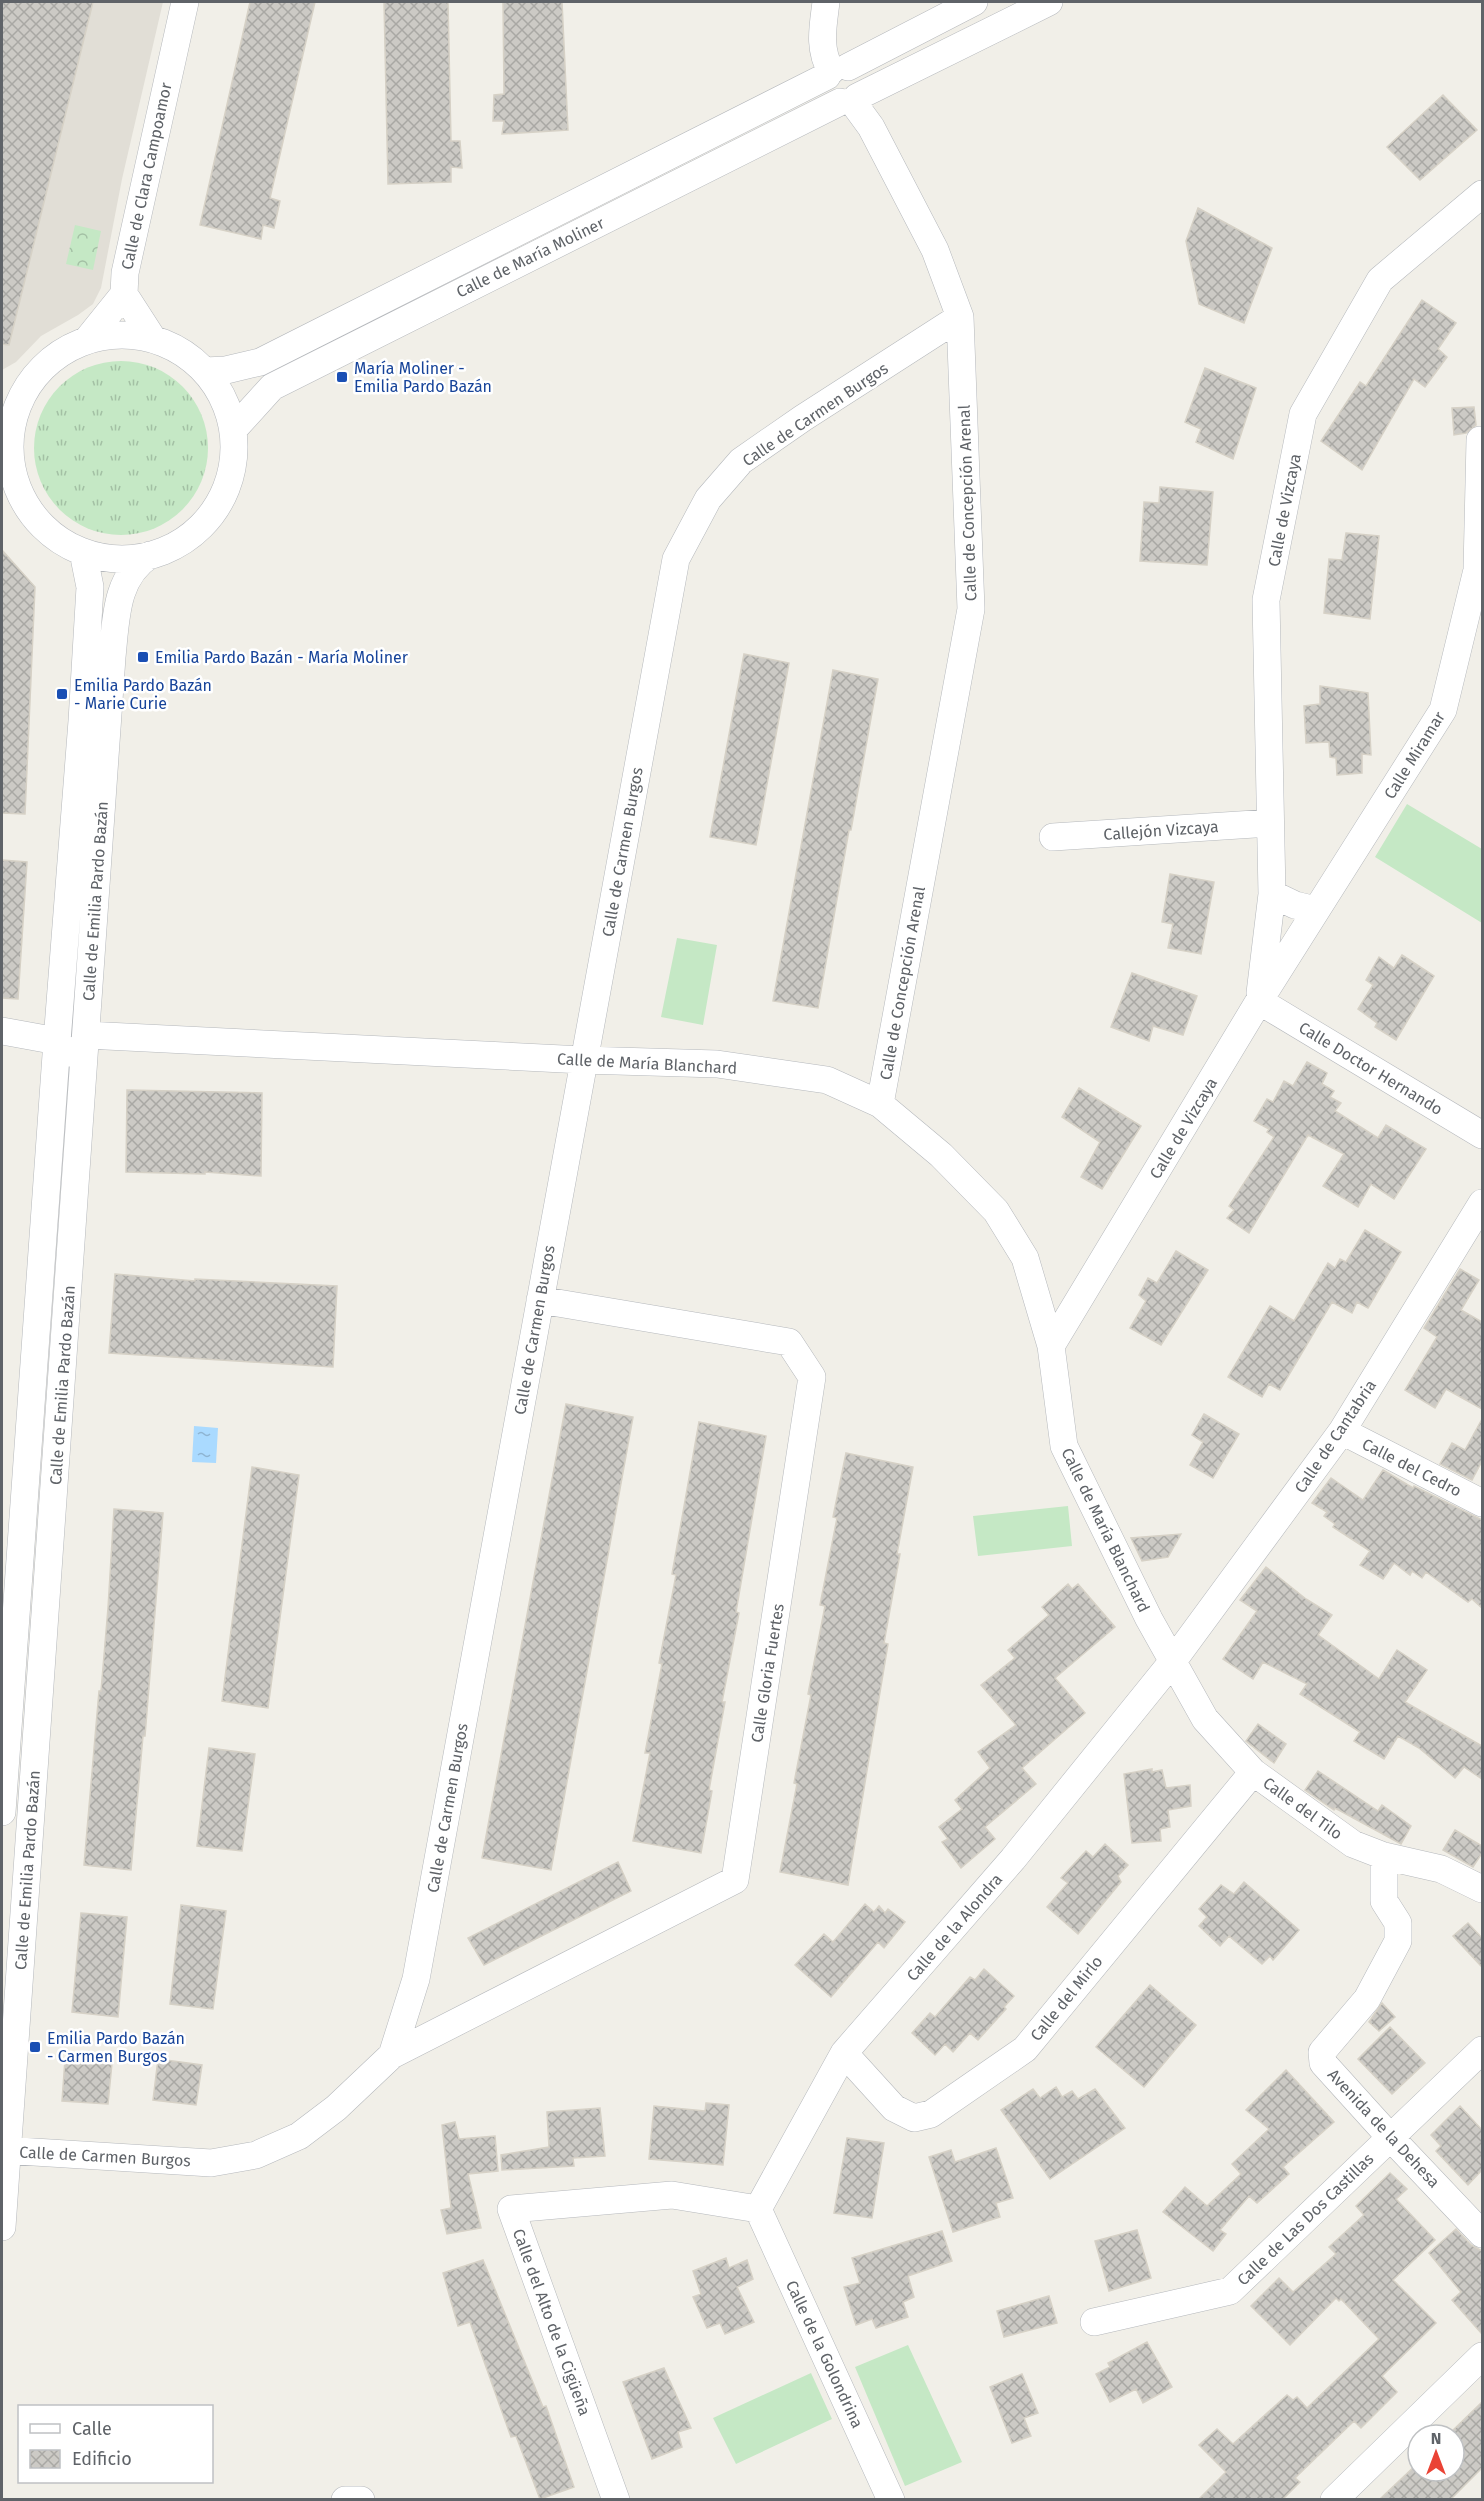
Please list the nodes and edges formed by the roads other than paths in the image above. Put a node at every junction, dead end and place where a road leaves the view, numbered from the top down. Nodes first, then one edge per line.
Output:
1 (184, 2) edge
2 (826, 2) edge
3 (974, 2) edge
4 (1049, 2) edge
5 (835, 71) junction
6 (850, 100) junction
7 (1482, 195) edge
8 (124, 294) junction
9 (960, 317) junction
10 (153, 339) junction
11 (87, 340) junction
12 (206, 371) junction
13 (10, 404) edge
14 (234, 430) junction
15 (1480, 440) dead end
16 (8, 479) edge
17 (83, 552) junction
18 (150, 555) junction
19 (1270, 823) junction
20 (1053, 837) dead end
21 (1272, 894) junction
22 (1316, 910) junction
23 (1259, 1001) junction
24 (2, 1031) edge
25 (86, 1035) junction
26 (57, 1041) junction
27 (583, 1060) junction
28 (880, 1104) junction
29 (1482, 1135) edge
30 (79, 1136) junction
31 (1482, 1203) edge
32 (540, 1300) junction
33 (1051, 1346) junction
34 (1342, 1431) junction
35 (13, 1496) edge
36 (54, 1499) junction
37 (1482, 1503) edge
38 (1173, 1661) junction
39 (3, 1769) edge
40 (1253, 1772) junction
41 (2, 1812) edge
42 (1384, 1856) junction
43 (1482, 1889) edge
44 (1482, 2050) edge
45 (844, 2053) junction
46 (392, 2055) junction
47 (1390, 2137) junction
48 (4, 2150) edge
49 (758, 2209) junction
50 (2, 2228) edge
51 (1482, 2234) edge
52 (1094, 2322) dead end
53 (1482, 2356) edge
54 (345, 2499) edge
55 (361, 2499) edge
56 (616, 2499) edge
57 (891, 2499) edge
58 (1334, 2499) edge

1 - 8 street, Calle de Clara Campoamor
2 - 5 street
3 - 5 street, Calle de María Moliner
4 - 6 street, Calle de María Moliner
5 - 6 street
5 - 12 street, Calle de María Moliner
6 - 9 street, Calle de Concepción Arenal
6 - 14 street, Calle de María Moliner
7 - 19 street, Calle de Vizcaya
8 - 10 street
8 - 11 street, Calle de Clara Campoamor
9 - 27 street, Calle de Carmen Burgos
9 - 28 street, Calle de Concepción Arenal
10 - 11 street
10 - 12 street
11 - 13 street
12 - 14 street
13 - 16 street
14 - 18 street
15 - 22 street, Calle Miramar
16 - 17 street
17 - 18 street
17 - 26 street, Calle de Emilia Pardo Bazán
18 - 25 street, Calle de Emilia Pardo Bazán
19 - 20 street, Callejón Vizcaya
19 - 21 street, Calle de Vizcaya
21 - 22 street
21 - 23 street, Calle de Vizcaya
22 - 23 street, Calle Miramar
23 - 29 street, Calle Doctor Hernando
23 - 33 street, Calle de Vizcaya
24 - 26 street
25 - 27 street, Calle de María Blanchard
25 - 30 street, Calle de Emilia Pardo Bazán
26 - 30 street
26 - 35 street, Calle de Emilia Pardo Bazán
27 - 28 street, Calle de María Blanchard
27 - 32 street, Calle de Carmen Burgos
28 - 33 street, Calle de María Blanchard
30 - 36 street, Calle de Emilia Pardo Bazán
31 - 34 street, Calle de Cantabria
32 - 46 street, Calle de Carmen Burgos
32 - 46 street, Calle Gloria Fuertes
33 - 38 street, Calle de María Blanchard
34 - 37 street, Calle del Cedro
34 - 38 street, Calle de Cantabria
35 - 36 street
35 - 39 street, Calle de Emilia Pardo Bazán
36 - 48 street, Calle de Emilia Pardo Bazán
38 - 40 street, Calle del Tilo
38 - 45 street, Calle de la Alondra
39 - 41 street, Calle de Emilia Pardo Bazán
40 - 42 street, Calle del Tilo
40 - 45 street, Calle del Mirlo
42 - 43 street, Calle del Tilo
42 - 47 street, Avenida de la Dehesa
44 - 47 street, Calle de Las Dos Castillas
45 - 49 street, Calle de la Alondra
46 - 48 street, Calle de Carmen Burgos
47 - 51 street, Avenida de la Dehesa
47 - 52 street, Calle de Las Dos Castillas
48 - 50 street, Calle de Emilia Pardo Bazán
49 - 56 street, Calle del Alto de la Cigüeña
49 - 57 street, Calle de la Golondrina
53 - 58 street
54 - 55 street

